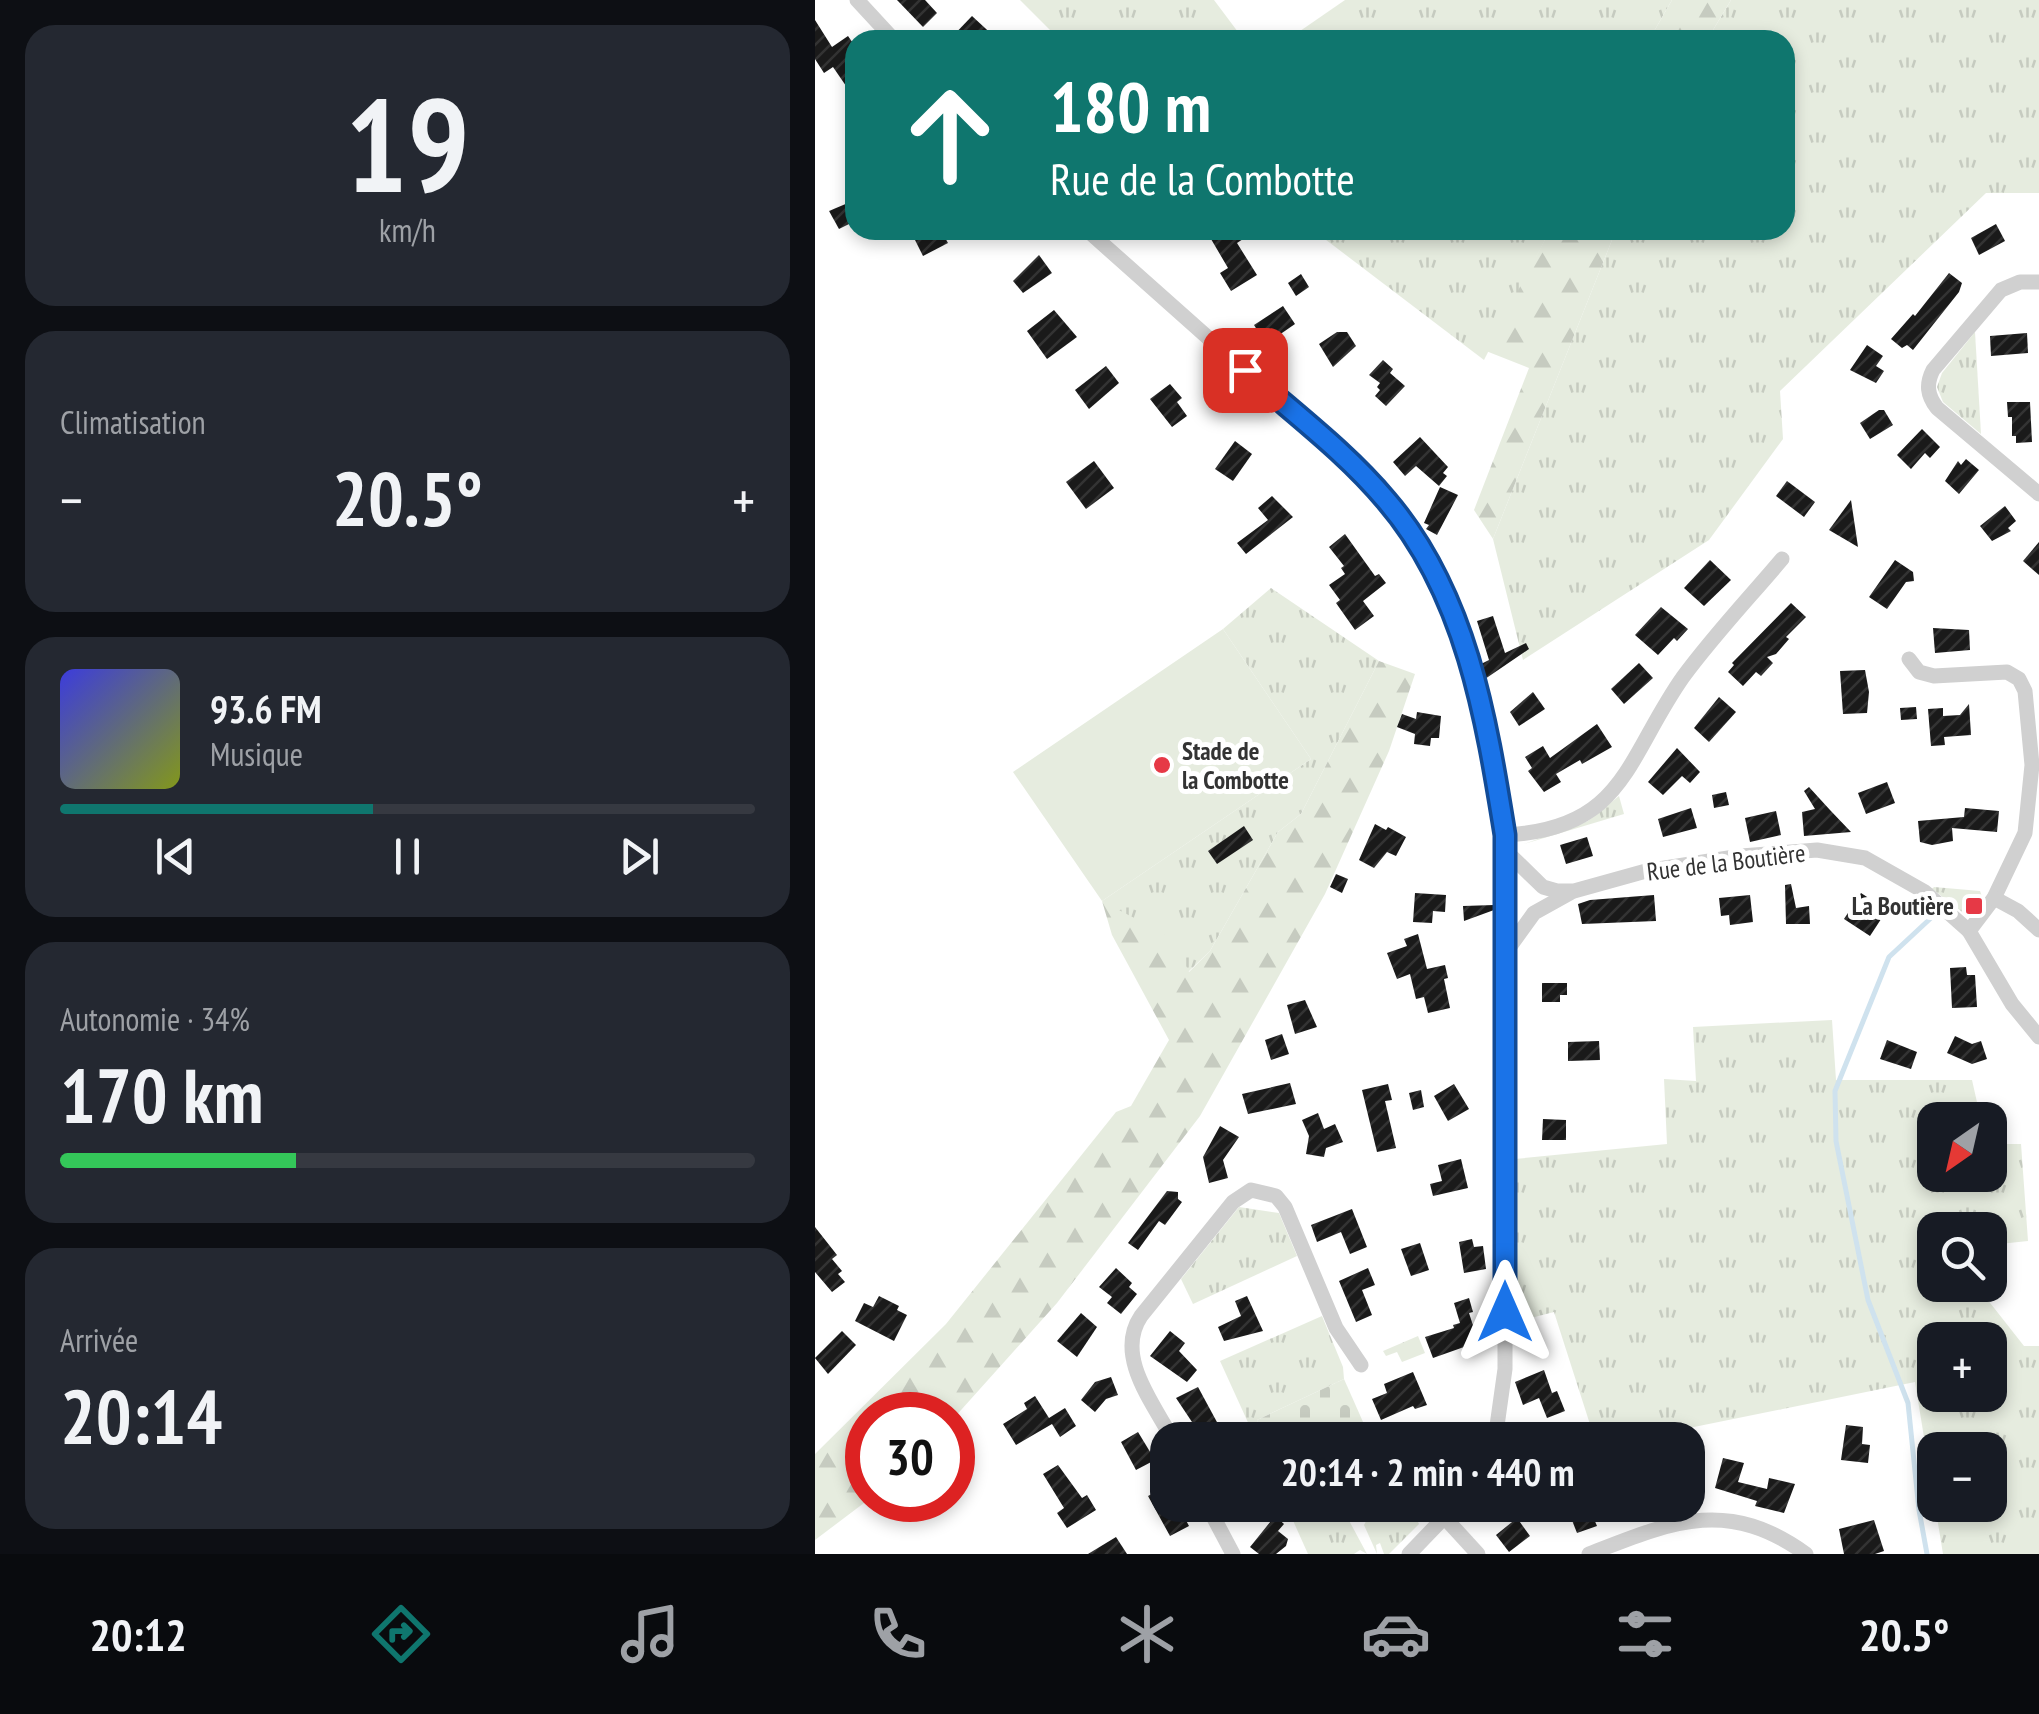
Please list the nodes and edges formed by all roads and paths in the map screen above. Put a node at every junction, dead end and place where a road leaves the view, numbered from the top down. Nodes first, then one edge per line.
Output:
1 (857, 0) edge
2 (885, 30) edge
3 (1098, 240) edge
4 (2039, 282) edge
5 (2039, 494) edge
6 (1782, 559) dead end
7 (1909, 659) dead end
8 (1505, 843) junction
9 (1543, 888) junction
10 (1574, 891) junction
11 (1505, 898) junction
12 (1994, 898) junction
13 (1534, 912) junction
14 (2039, 930) edge
15 (1969, 931) junction
16 (1505, 956) junction
17 (2039, 1037) edge
18 (1361, 1365) dead end
19 (1164, 1422) edge
20 (1498, 1422) edge
21 (1216, 1522) edge
22 (1441, 1522) edge
23 (1449, 1522) edge
24 (1233, 1554) edge
25 (1409, 1554) edge
26 (1478, 1554) edge
27 (1589, 1554) edge
28 (1806, 1554) edge

1 - 2 street
3 - 8 street
4 - 5 street
6 - 8 street
7 - 12 street
8 - 9 street
8 - 11 street
9 - 10 street, Rue de la Boutière
9 - 11 street, Rue de la Boutière
10 - 13 street, Rue de la Boutière
10 - 15 street, Rue de la Boutière
11 - 13 street
11 - 16 street
12 - 14 street
12 - 15 street
13 - 16 street, Rue de la Boutière
15 - 17 street, Rue de la Boutière
16 - 20 street
18 - 19 street
21 - 24 street
22 - 25 street
23 - 26 street
27 - 28 street

